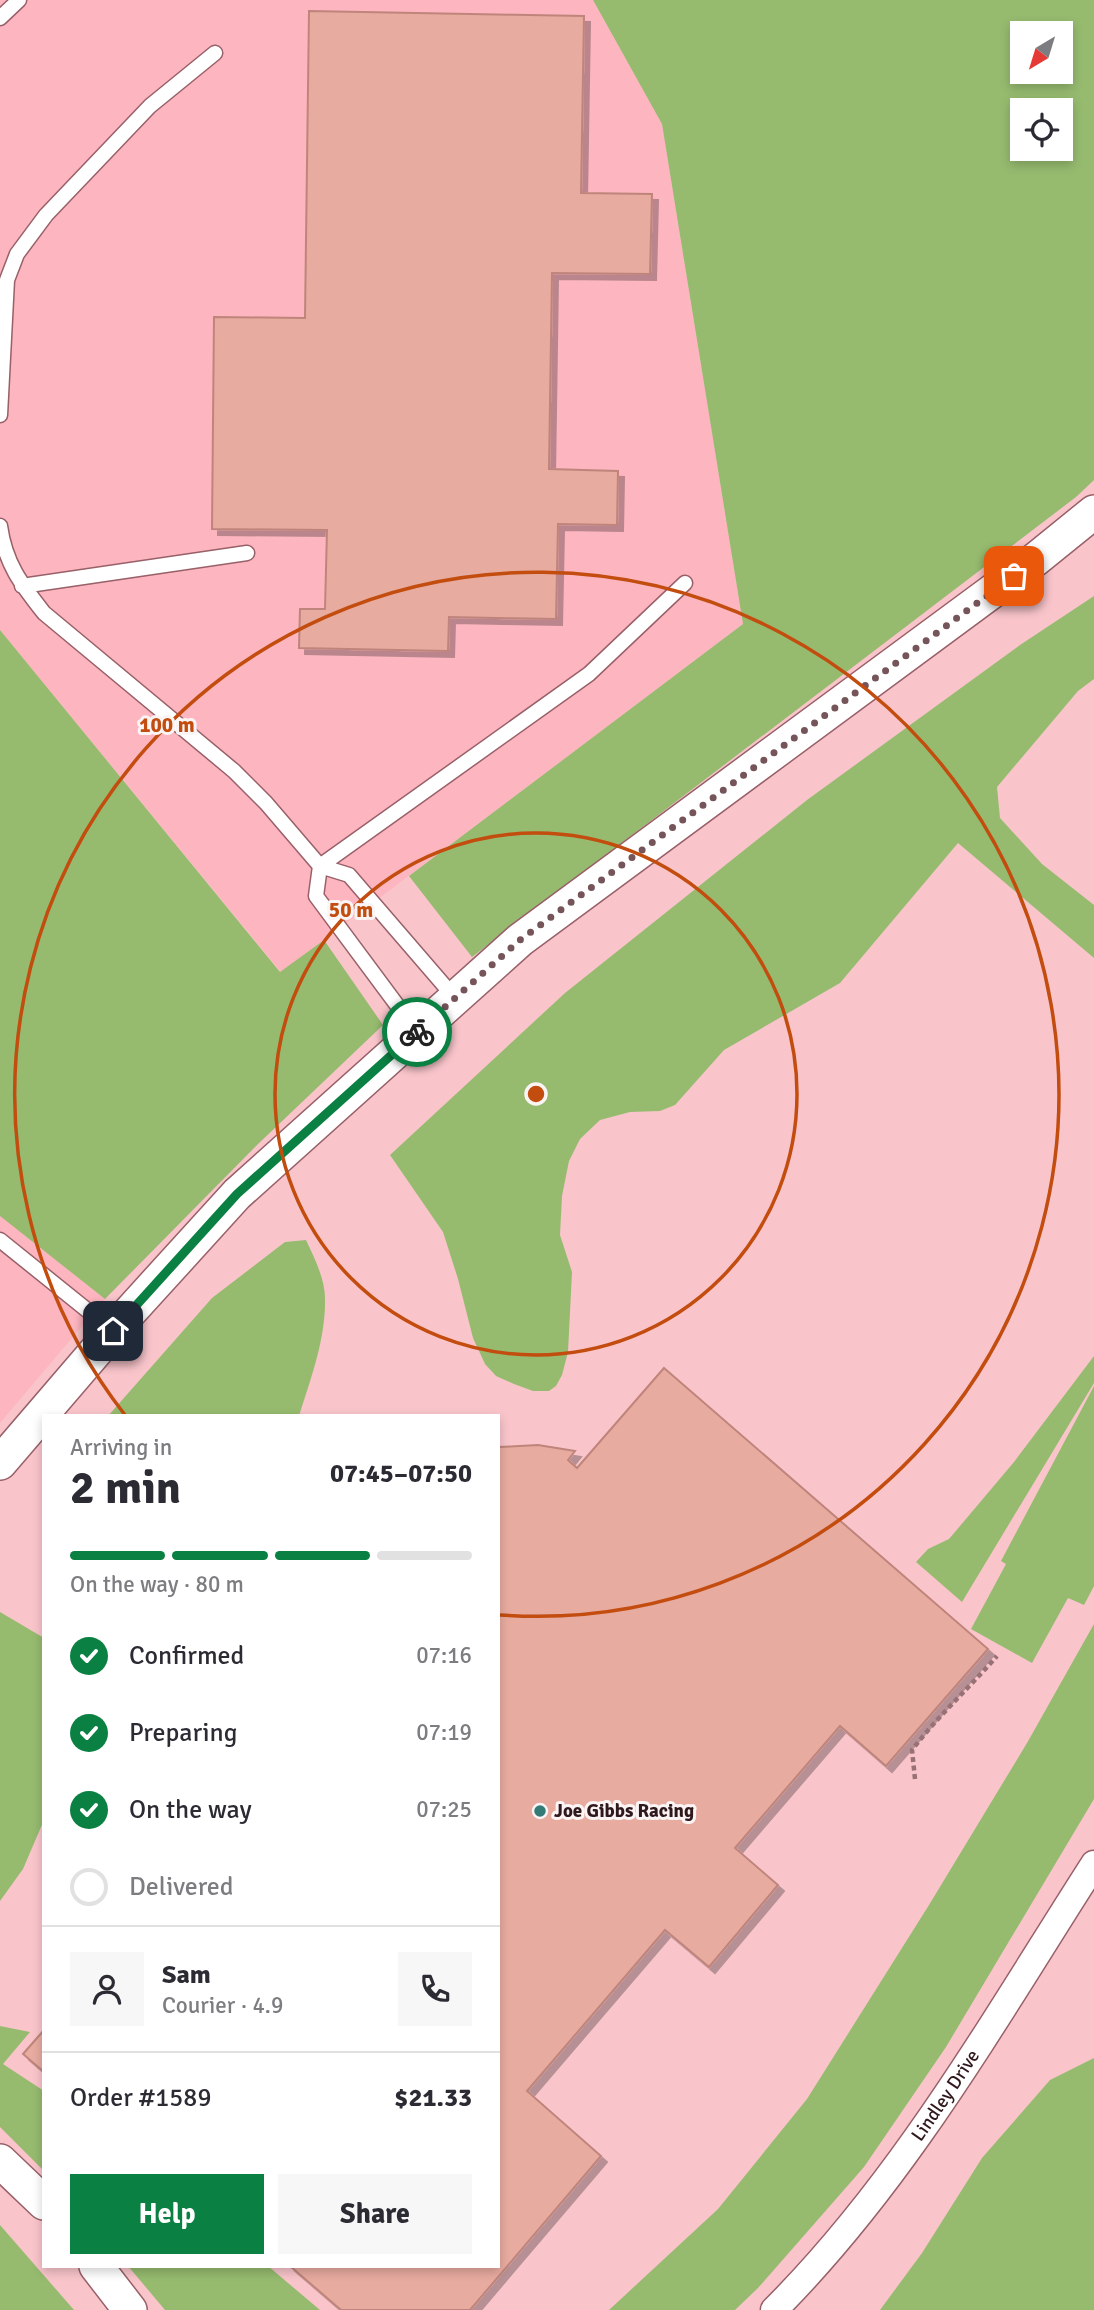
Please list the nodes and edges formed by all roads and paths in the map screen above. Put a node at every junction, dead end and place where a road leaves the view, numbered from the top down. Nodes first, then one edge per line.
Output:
1 (19, 0) edge
2 (0, 18) edge
3 (215, 53) dead end
4 (0, 415) edge
5 (1094, 512) edge
6 (0, 526) edge
7 (247, 553) dead end
8 (685, 583) dead end
9 (22, 586) junction
10 (320, 866) junction
11 (455, 998) junction
12 (416, 1032) junction
13 (0, 1240) edge
14 (113, 1331) junction
15 (0, 1463) edge
16 (997, 1656) dead end
17 (915, 1779) dead end
18 (1094, 1864) edge
19 (0, 2161) edge
20 (42, 2201) edge
21 (98, 2268) edge
22 (130, 2310) edge
23 (774, 2310) edge

1 - 2 lane
3 - 4 lane
5 - 11 street
6 - 9 lane
7 - 9 lane
8 - 10 lane
9 - 10 lane
10 - 11 lane
10 - 12 lane
11 - 12 street
12 - 14 street
13 - 14 lane
14 - 15 street
16 - 17 path
18 - 23 street, Lindley Drive
19 - 20 street
21 - 22 street

